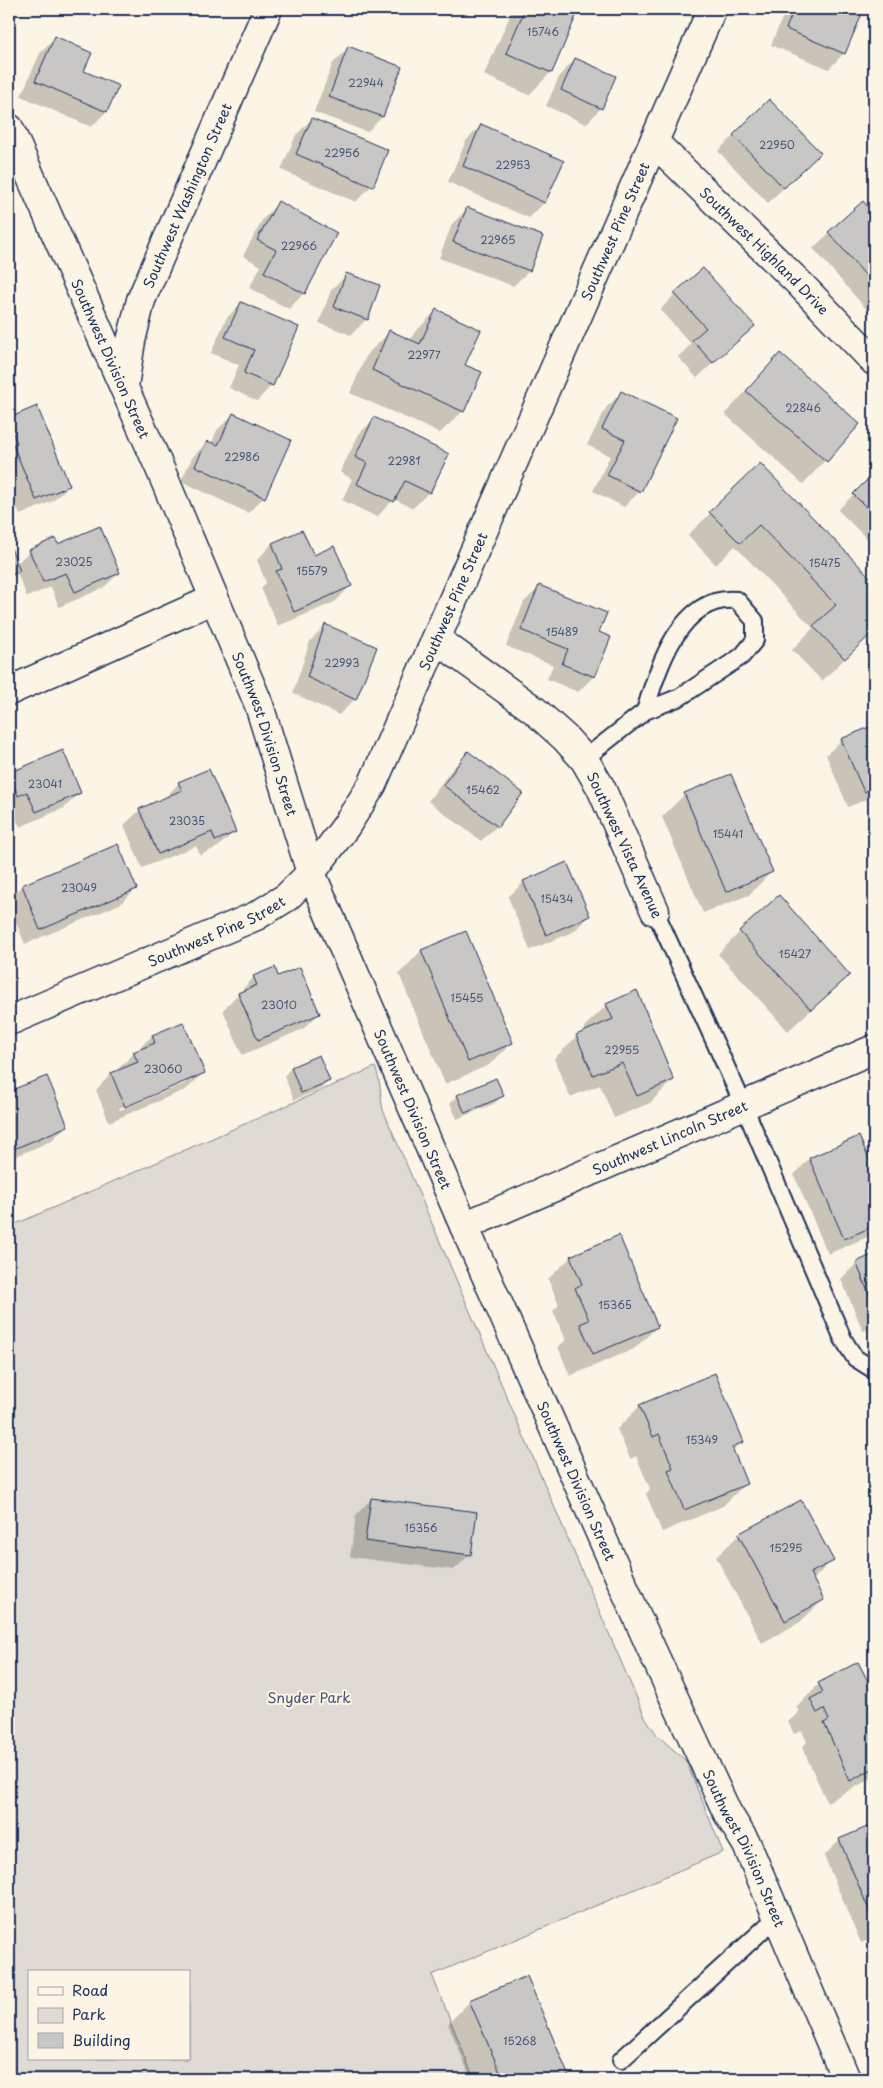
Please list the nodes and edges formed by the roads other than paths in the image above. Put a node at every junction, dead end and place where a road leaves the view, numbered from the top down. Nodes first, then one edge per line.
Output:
1 (268, 9) edge
2 (712, 9) edge
3 (9, 128) edge
4 (654, 142) junction
5 (874, 361) edge
6 (124, 386) junction
7 (214, 599) junction
8 (436, 638) junction
9 (9, 691) edge
10 (645, 711) junction
11 (584, 759) junction
12 (311, 873) junction
13 (655, 911) joint
14 (9, 1021) edge
15 (874, 1049) edge
16 (744, 1106) junction
17 (464, 1226) junction
18 (874, 1370) edge
19 (778, 1916) junction
20 (621, 2060) dead end
21 (846, 2079) edge

1 - 6 street, Southwest Washington Street
2 - 4 street, Southwest Pine Street
3 - 6 street, Southwest Division Street
4 - 5 street, Southwest Highland Drive
4 - 8 street, Southwest Pine Street
6 - 7 street, Southwest Division Street
7 - 9 street
7 - 12 street, Southwest Division Street
8 - 11 street, Southwest Vista Avenue
8 - 12 street, Southwest Pine Street
10 - 10 lane
10 - 11 lane
11 - 13 street, Southwest Vista Avenue
12 - 14 street, Southwest Pine Street
12 - 17 street, Southwest Division Street
13 - 16 lane, Southwest Vista Avenue
15 - 16 street, Southwest Lincoln Street
16 - 17 street, Southwest Lincoln Street
16 - 18 lane, Southwest Vista Avenue
17 - 19 street, Southwest Division Street
19 - 20 lane
19 - 21 street, Southwest Division Street

